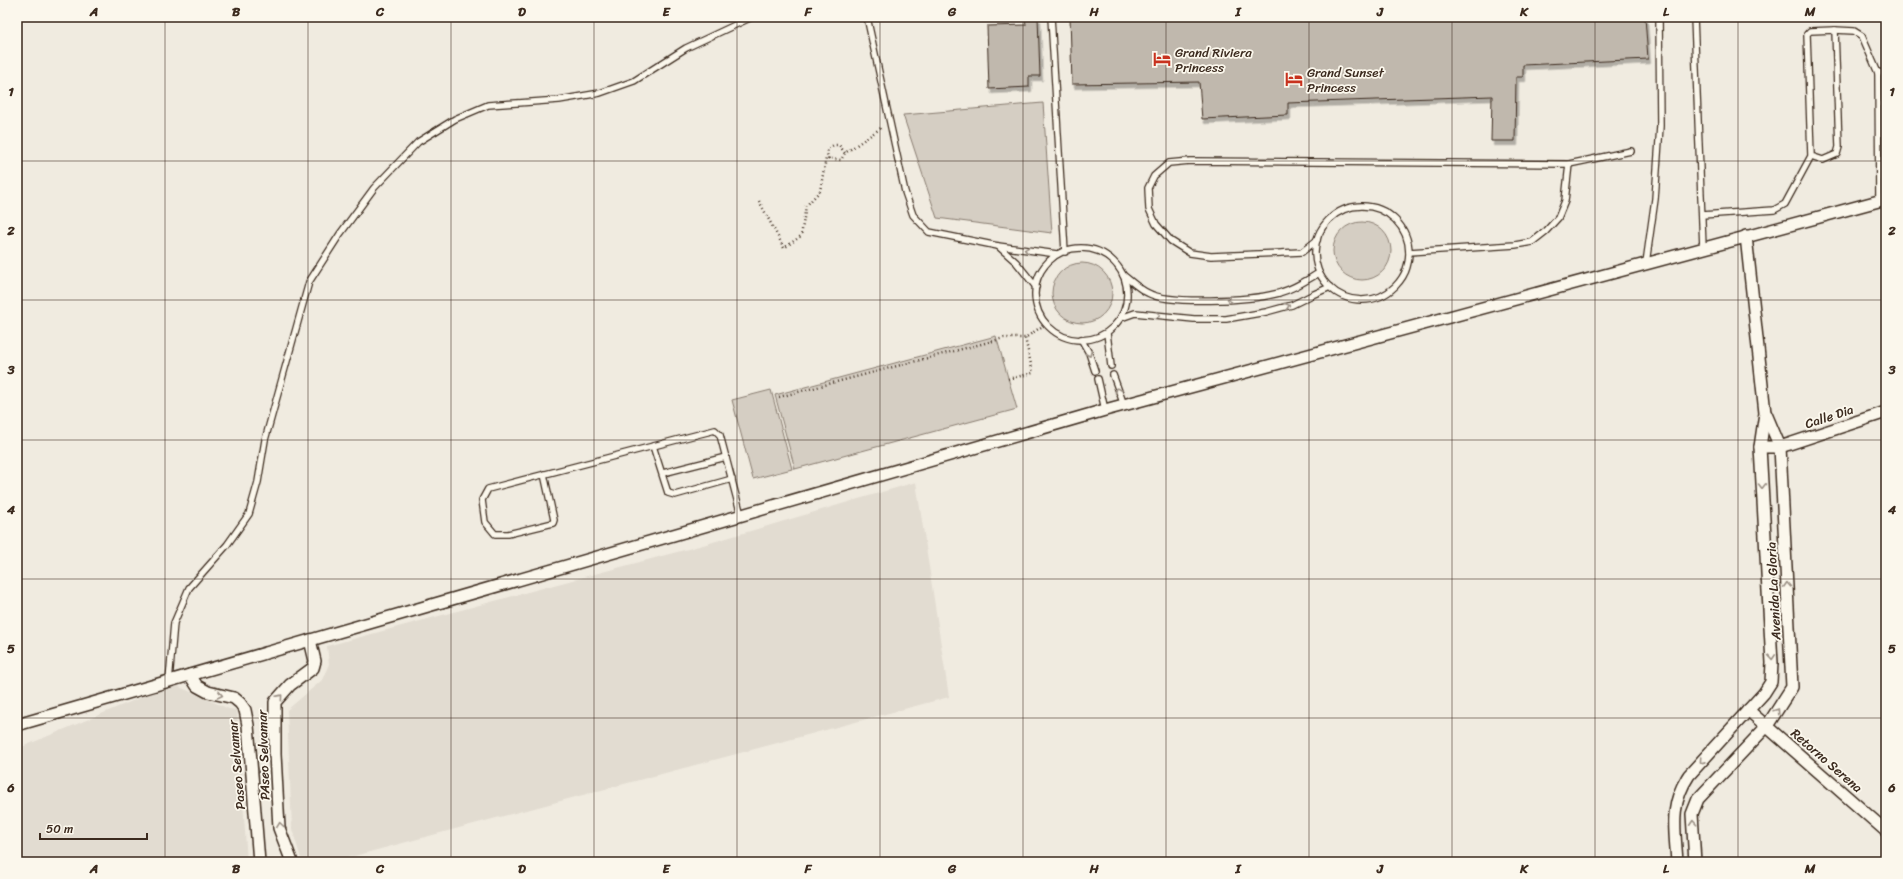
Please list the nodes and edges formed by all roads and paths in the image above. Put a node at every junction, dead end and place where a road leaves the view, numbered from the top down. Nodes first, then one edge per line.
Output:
1 (752, 17) edge
2 (867, 17) edge
3 (1051, 17) edge
4 (1659, 17) edge
5 (1694, 17) edge
6 (1835, 30) junction
7 (1886, 72) edge
8 (1878, 73) junction
9 (890, 122) junction
10 (1631, 151) dead end
11 (845, 153) junction
12 (1811, 156) junction
13 (829, 159) junction
14 (1569, 164) junction
15 (1882, 200) edge
16 (759, 201) dead end
17 (1702, 215) junction
18 (1746, 236) junction
19 (1317, 240) junction
20 (998, 246) junction
21 (1703, 248) junction
22 (1065, 252) junction
23 (1408, 252) junction
24 (1057, 254) junction
25 (1646, 263) junction
26 (1319, 273) junction
27 (1123, 275) junction
28 (1036, 286) junction
29 (1330, 288) junction
30 (1121, 318) junction
31 (1047, 324) junction
32 (1106, 333) junction
33 (1025, 338) junction
34 (1081, 339) junction
35 (1111, 366) dead end
36 (1095, 370) dead end
37 (1113, 375) dead end
38 (1008, 378) dead end
39 (1098, 379) dead end
40 (779, 397) dead end
41 (1124, 405) junction
42 (1105, 410) junction
43 (1886, 412) edge
44 (1766, 413) junction
45 (653, 446) junction
46 (1760, 447) junction
47 (1780, 447) junction
48 (726, 457) junction
49 (662, 473) junction
50 (544, 474) junction
51 (732, 479) junction
52 (741, 515) junction
53 (310, 640) junction
54 (190, 675) junction
55 (169, 680) junction
56 (1748, 710) junction
57 (17, 725) edge
58 (1767, 726) junction
59 (1886, 831) edge
60 (259, 862) edge
61 (292, 862) edge
62 (1677, 862) edge
63 (1695, 862) edge

1 - 55 lane
2 - 9 lane
3 - 22 lane
4 - 25 lane
5 - 17 lane
6 - 8 lane
6 - 12 lane
6 - 12 lane
7 - 8 lane
8 - 15 lane
9 - 11 path
9 - 20 lane
10 - 14 lane
11 - 13 path
11 - 13 path
12 - 17 lane
13 - 16 path
14 - 19 lane
14 - 23 lane
15 - 18 street
17 - 21 lane
18 - 21 street
18 - 44 street, Avenida La Gloria
19 - 23 lane
19 - 26 lane
24 -> 20 lane
20 - 28 lane
21 - 25 street
22 - 24 lane
22 - 27 lane
23 - 29 lane
24 - 28 lane
25 - 41 street
26 -> 27 lane
26 - 29 lane
27 - 30 lane
28 - 31 lane
30 -> 29 lane
30 - 32 lane
31 - 33 path
31 - 34 lane
32 - 34 lane
32 - 35 lane
33 - 38 path
33 - 40 path
34 -> 36 lane
41 -> 37 lane
39 - 42 lane
41 - 42 street
42 - 52 street
43 - 47 street, Calle Dia
44 - 46 street, Avenida La Gloria
44 - 47 street, Avenida La Gloria
45 - 48 lane
45 - 49 lane
45 - 50 lane
46 - 47 street
46 -> 56 street, Avenida La Gloria
58 -> 47 street, Avenida La Gloria
48 - 49 lane
48 - 51 lane
49 - 51 lane
50 - 50 lane
51 - 52 lane
52 - 53 street
53 - 54 street
61 -> 53 street, PAseo Selvamar
54 - 55 street
54 -> 60 street, Paseo Selvamar
55 - 57 street
56 - 58 street
56 -> 62 street, Avenida La Gloria
58 - 59 street, Retorno Serena
63 -> 58 street, Avenida La Gloria

